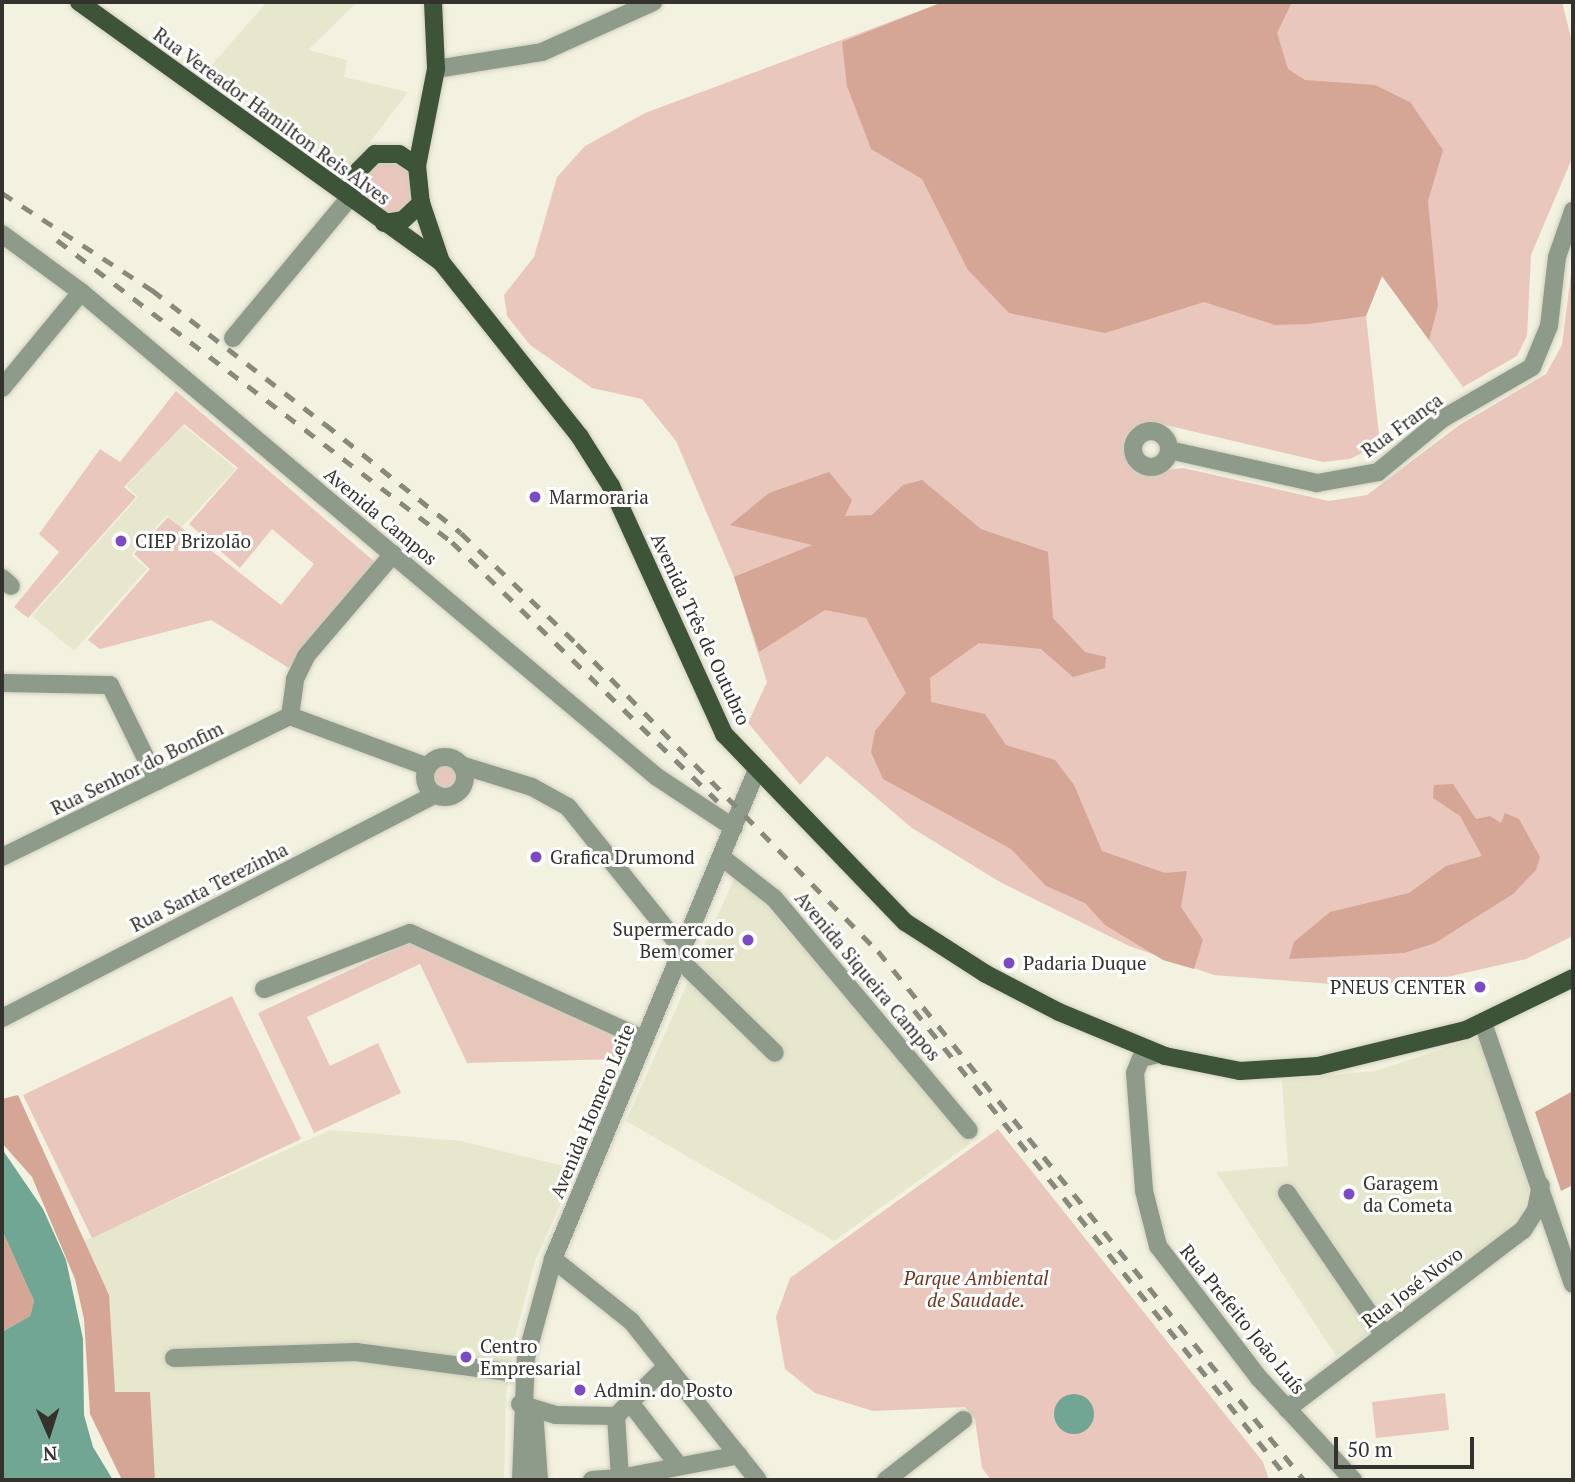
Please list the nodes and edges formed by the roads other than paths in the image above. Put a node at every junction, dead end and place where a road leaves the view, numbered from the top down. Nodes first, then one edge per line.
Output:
1 (79, 2) edge
2 (433, 2) edge
3 (653, 2) edge
4 (436, 69) junction
5 (417, 166) junction
6 (350, 197) junction
7 (421, 203) junction
8 (1573, 211) edge
9 (384, 223) junction
10 (2, 234) edge
11 (441, 262) junction
12 (80, 292) junction
13 (233, 338) dead end
14 (2, 388) edge
15 (1169, 450) dead end
16 (393, 554) junction
17 (2, 683) edge
18 (290, 716) junction
19 (428, 767) junction
20 (756, 772) junction
21 (463, 773) junction
22 (157, 781) junction
23 (436, 794) junction
24 (734, 828) junction
25 (2, 857) edge
26 (724, 859) junction
27 (681, 955) junction
28 (1573, 978) edge
29 (264, 989) dead end
30 (2, 1018) edge
31 (1483, 1023) junction
32 (644, 1040) junction
33 (775, 1054) dead end
34 (1137, 1056) junction
35 (969, 1130) dead end
36 (1542, 1191) junction
37 (1287, 1193) dead end
38 (553, 1259) junction
39 (1573, 1284) edge
40 (1384, 1335) junction
41 (174, 1358) dead end
42 (667, 1366) junction
43 (524, 1374) junction
44 (629, 1401) junction
45 (527, 1407) junction
46 (1287, 1409) junction
47 (616, 1416) junction
48 (962, 1420) dead end
49 (738, 1455) junction
50 (680, 1466) junction
51 (620, 1478) junction
52 (521, 1480) edge
53 (539, 1480) edge
54 (592, 1480) edge
55 (758, 1480) edge
56 (886, 1480) edge
57 (1353, 1480) edge

1 - 6 main road, Rua Vereador Hamilton Reis Alves
2 - 4 main road, Avenida Três de Outubro
3 - 4 street
4 - 5 main road, Avenida Três de Outubro
5 - 6 main road
5 - 7 main road, Avenida Três de Outubro
6 - 9 main road, Rua Vereador Hamilton Reis Alves
6 - 13 street
7 - 9 main road
7 - 11 main road, Avenida Três de Outubro
8 - 15 street, Rua França
9 - 11 main road, Rua Vereador Hamilton Reis Alves
10 - 12 street, Avenida Campos
11 - 20 main road, Avenida Três de Outubro
12 - 14 street
12 - 16 street, Avenida Campos
16 - 18 street
16 - 24 street, Avenida Campos
17 - 22 street
18 - 19 street
18 - 22 street, Rua Senhor do Bonfim
19 - 21 street
19 - 23 street
20 - 24 street, Avenida Homero Leite
20 - 34 main road, Avenida Três de Outubro
21 - 23 street
21 - 27 street
22 - 25 street, Rua Senhor do Bonfim
23 - 30 street, Rua Santa Terezinha
24 - 26 street, Avenida Homero Leite
26 - 27 street, Avenida Homero Leite
26 - 35 street, Avenida Siqueira Campos
27 - 32 street, Avenida Homero Leite
27 - 33 street
28 - 31 main road, Avenida Três de Outubro
29 - 32 street
31 - 34 main road, Avenida Três de Outubro
31 - 36 street
32 - 38 street, Avenida Homero Leite
34 - 46 street, Rua Prefeito João Luís
36 - 39 street
36 - 40 street, Rua José Novo
37 - 40 street
38 - 42 street
38 - 43 street, Avenida Homero Leite
40 - 46 street, Rua José Novo
41 - 43 street
42 - 44 street
42 - 49 street
43 - 45 street, Avenida Homero Leite
44 - 47 street
44 - 50 street
45 - 47 street
45 - 52 street, Avenida Homero Leite
45 - 53 street
46 - 57 street, Rua Prefeito João Luís
47 - 51 street
48 - 56 street
49 - 50 street
49 - 55 street
50 - 51 street
51 - 54 street

